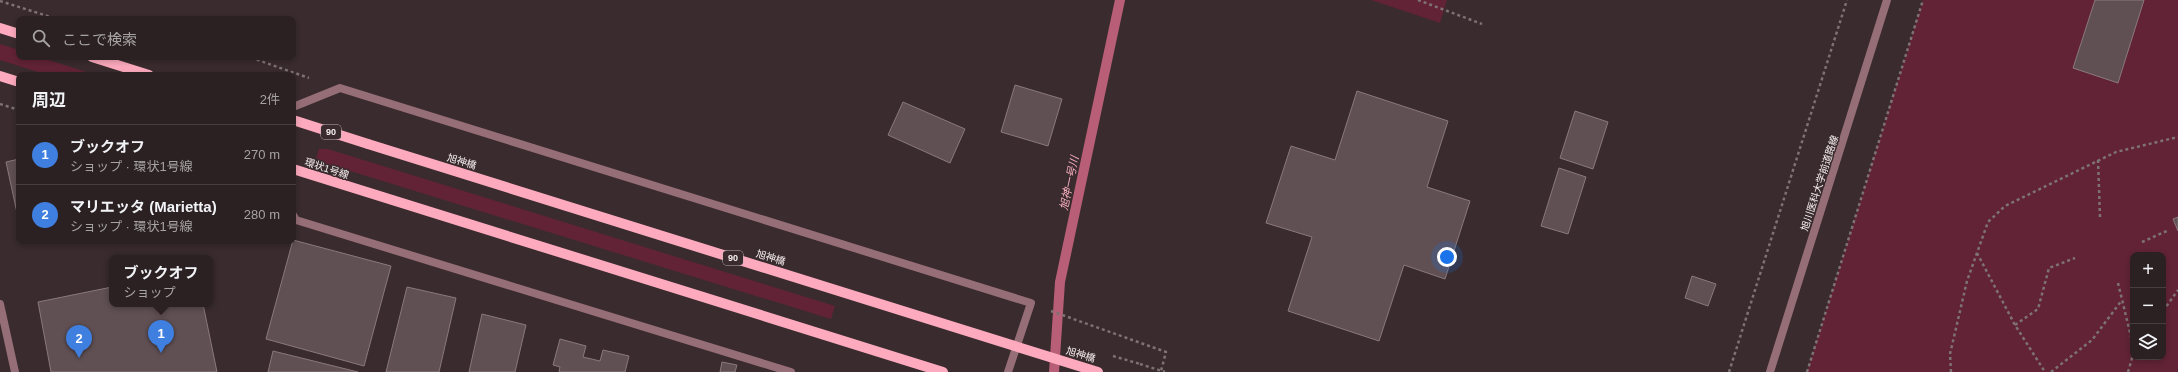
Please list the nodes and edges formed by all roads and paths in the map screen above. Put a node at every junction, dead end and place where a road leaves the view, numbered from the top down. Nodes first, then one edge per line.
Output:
1 (1418, 0) edge
2 (1430, 0) edge
3 (1847, 0) edge
4 (1887, 0) edge
5 (1923, 0) edge
6 (0, 1) edge
7 (1429, 4) junction
8 (48, 16) edge
9 (1482, 24) dead end
10 (0, 28) edge
11 (16, 33) edge
12 (102, 60) edge
13 (140, 72) edge
14 (0, 76) edge
15 (16, 81) edge
16 (0, 104) edge
17 (296, 106) edge
18 (16, 109) edge
19 (296, 121) edge
20 (2178, 137) edge
21 (2098, 160) junction
22 (296, 170) edge
23 (2100, 217) dead end
24 (296, 220) edge
25 (2169, 230) dead end
26 (2142, 242) dead end
27 (1977, 252) junction
28 (2075, 258) dead end
29 (2118, 283) dead end
30 (2178, 290) edge
31 (2122, 300) junction
32 (1031, 303) junction
33 (0, 304) edge
34 (2166, 307) edge
35 (2015, 325) junction
36 (2130, 333) edge
37 (2132, 360) edge
38 (1140, 364) dead end
39 (1160, 371) junction
40 (14, 372) edge
41 (791, 372) edge
42 (943, 372) edge
43 (1008, 372) edge
44 (1098, 372) edge
45 (1165, 372) edge
46 (1729, 372) edge
47 (1770, 372) edge
48 (1807, 372) edge
49 (1951, 372) edge
50 (2045, 372) edge
51 (2051, 372) edge
52 (2128, 372) edge

1 - 7 path
2 - 7 path
3 - 46 path
4 - 47 street, 旭川医科大学前道路線
5 - 48 path
6 - 8 path
7 - 9 path
10 - 11 main road
12 - 13 main road
14 - 15 main road
16 - 18 path
17 - 32 street
19 - 44 main road, 旭神橋 / 90, bridge
20 - 21 path
21 - 23 path
21 - 27 path
22 - 42 main road, 環状1号線
24 - 41 street
25 - 26 path
27 - 35 path
27 - 49 path
28 - 35 path
29 - 31 path
30 - 34 path
31 - 36 path
31 - 51 path
32 - 39 path
32 - 43 street
33 - 40 street
35 - 50 path
37 - 52 path
38 - 39 path
39 - 45 path

